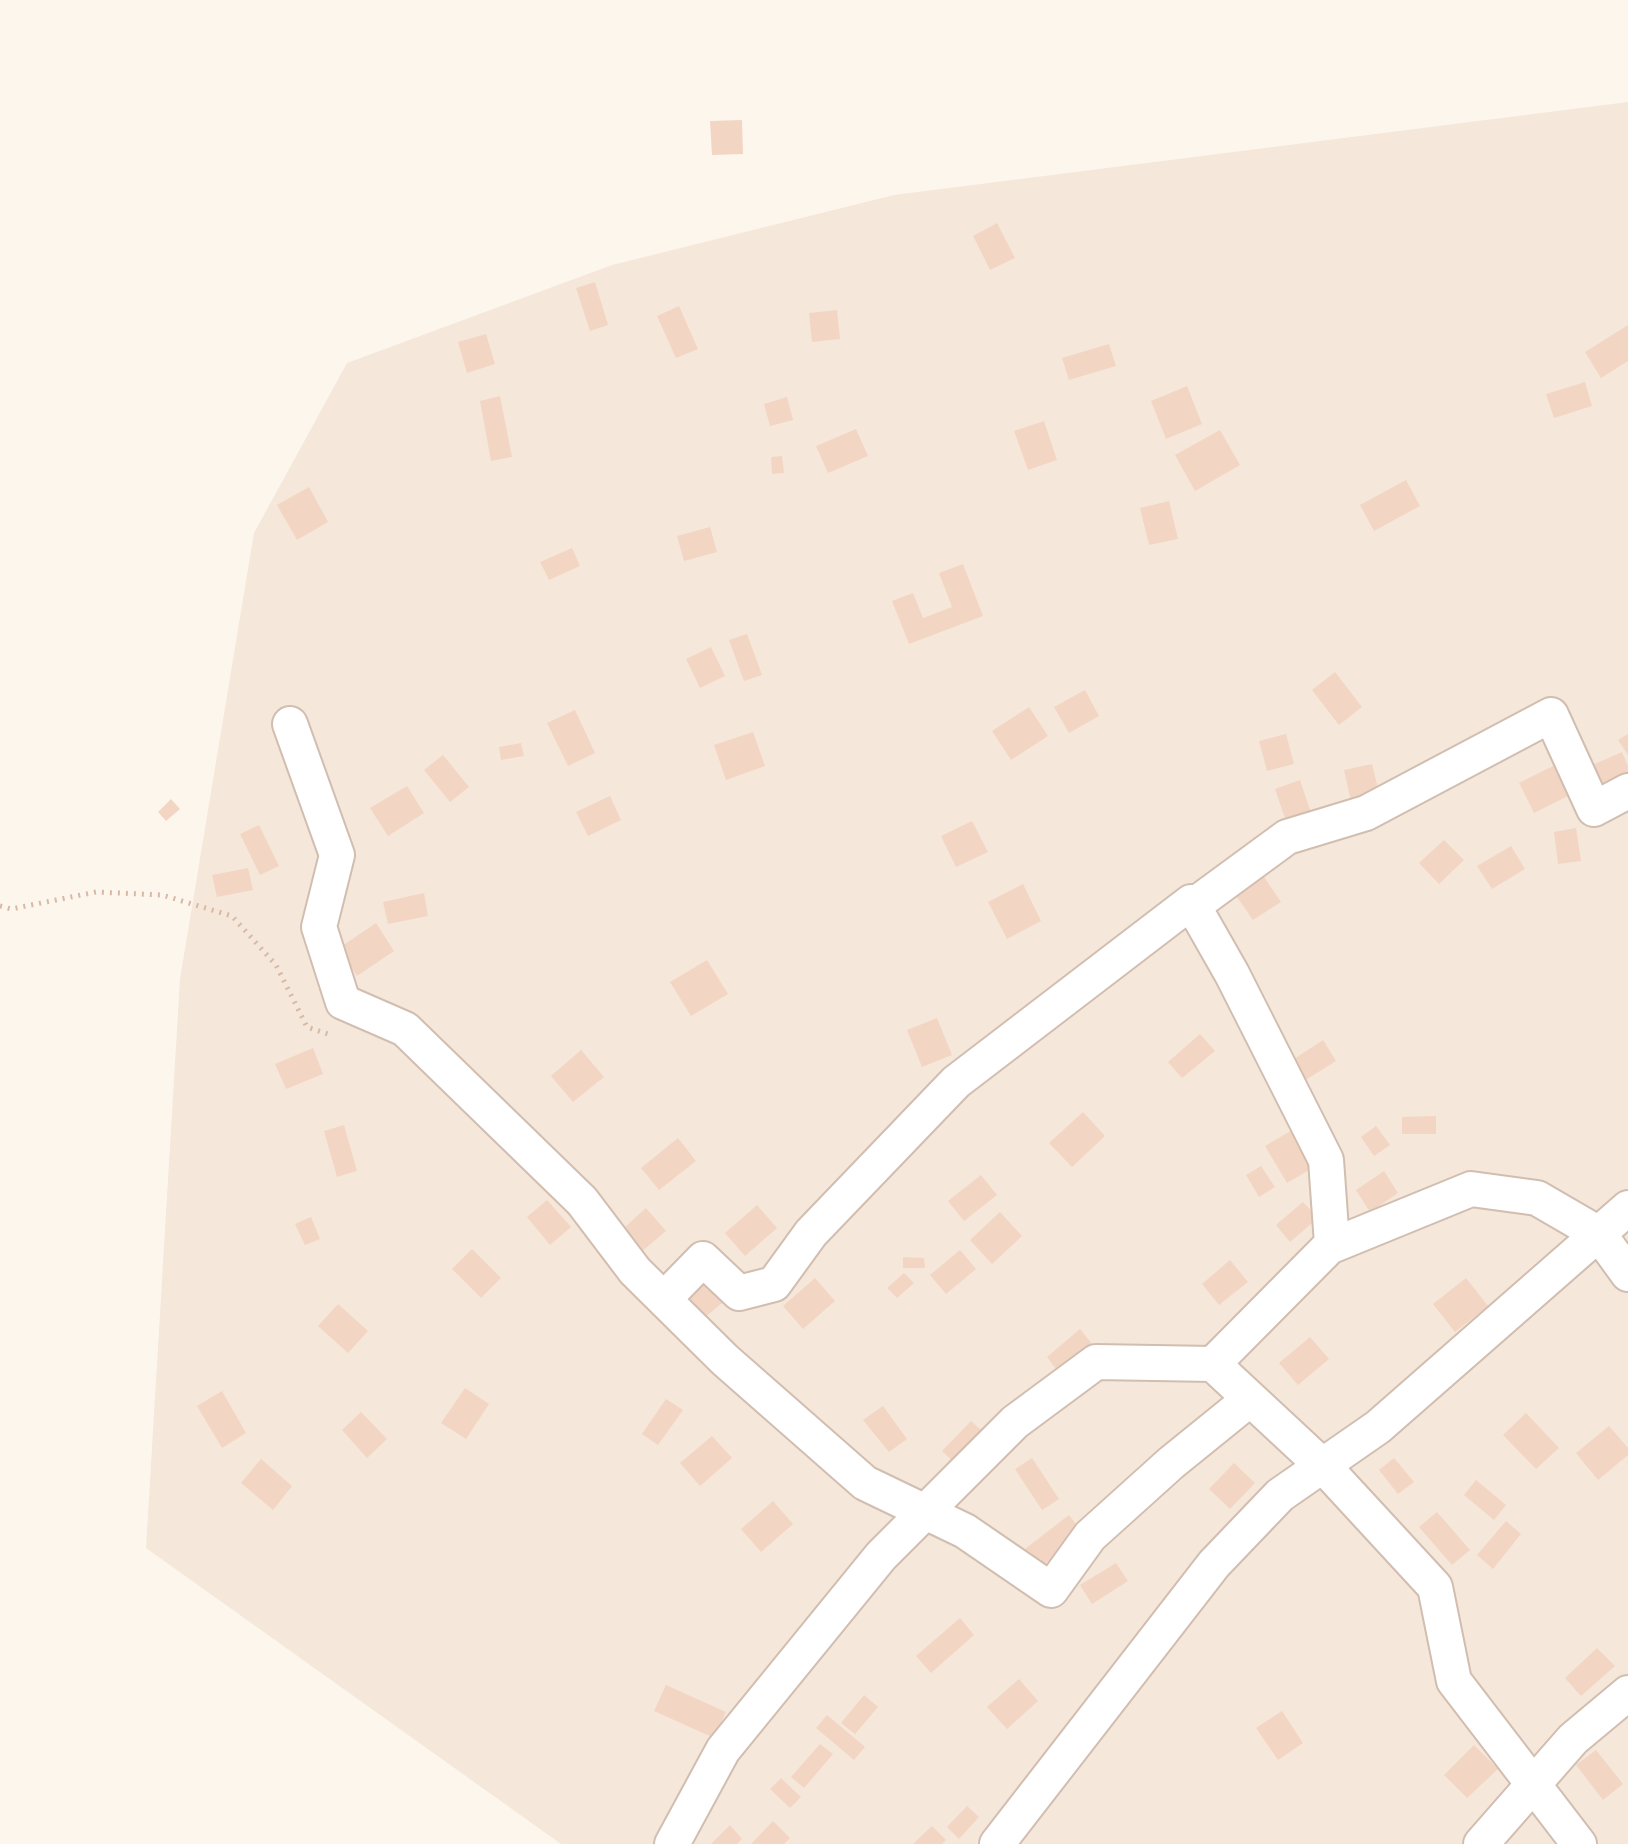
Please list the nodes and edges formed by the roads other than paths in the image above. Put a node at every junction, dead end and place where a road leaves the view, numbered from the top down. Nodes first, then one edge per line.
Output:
1 (290, 724) dead end
2 (1628, 791) edge
3 (1193, 906) junction
4 (1628, 1208) edge
5 (1599, 1234) junction
6 (1329, 1247) junction
7 (1628, 1274) edge
8 (664, 1299) junction
9 (1213, 1364) junction
10 (1250, 1399) junction
11 (1322, 1466) junction
12 (923, 1510) junction
13 (1628, 1693) edge
14 (1534, 1783) junction
15 (672, 1844) edge
16 (997, 1844) edge
17 (1481, 1844) edge
18 (1579, 1844) edge

1 - 8 street
2 - 3 street
3 - 6 street
3 - 8 street
4 - 5 street
5 - 6 street
5 - 7 street
5 - 11 street
6 - 9 street
8 - 12 street
9 - 10 street
9 - 12 street
10 - 11 street
10 - 12 street
11 - 14 street
11 - 16 street
12 - 15 street
13 - 14 street
14 - 17 street
14 - 18 street

